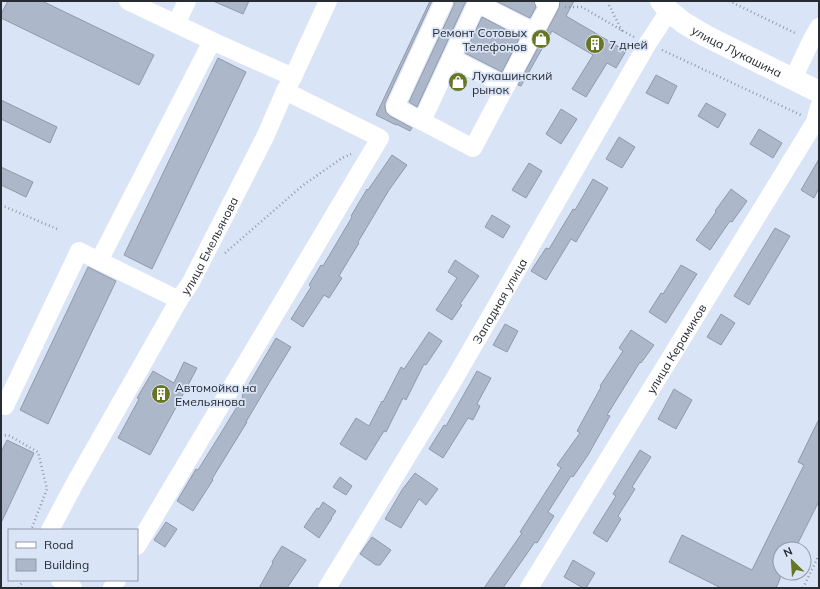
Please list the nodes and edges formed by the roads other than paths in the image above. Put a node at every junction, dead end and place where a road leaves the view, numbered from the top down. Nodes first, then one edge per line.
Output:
1 (128, 1) edge
2 (187, 1) edge
3 (328, 1) edge
4 (444, 1) edge
5 (544, 1) edge
6 (477, 2) edge
7 (665, 6) edge
8 (176, 24) junction
9 (534, 32) junction
10 (815, 34) edge
11 (212, 41) junction
12 (451, 58) junction
13 (792, 79) junction
14 (289, 84) junction
15 (506, 86) junction
16 (819, 92) edge
17 (817, 114) edge
18 (422, 121) junction
19 (99, 260) junction
20 (179, 300) junction
21 (5, 406) dead end
22 (51, 529) edge
23 (138, 544) edge
24 (62, 581) edge
25 (73, 588) edge
26 (327, 588) edge
27 (529, 588) edge

1 - 8 street
2 - 8 street
3 - 14 street, улица Емельянова
4 - 18 street
5 - 9 street
6 - 9 street
6 - 12 street
7 - 13 main road, улица Лукашина
7 - 26 street, Западная улица
8 - 11 street
9 - 15 street
10 - 13 street
11 - 14 street
11 - 19 street
12 - 15 street
12 - 18 street
13 - 16 main road, улица Лукашина
14 - 20 street, улица Емельянова
14 - 23 street
15 - 18 street
17 - 27 street, улица Керамиков
19 - 20 street
19 - 21 street
20 - 22 street, улица Емельянова
24 - 25 street

